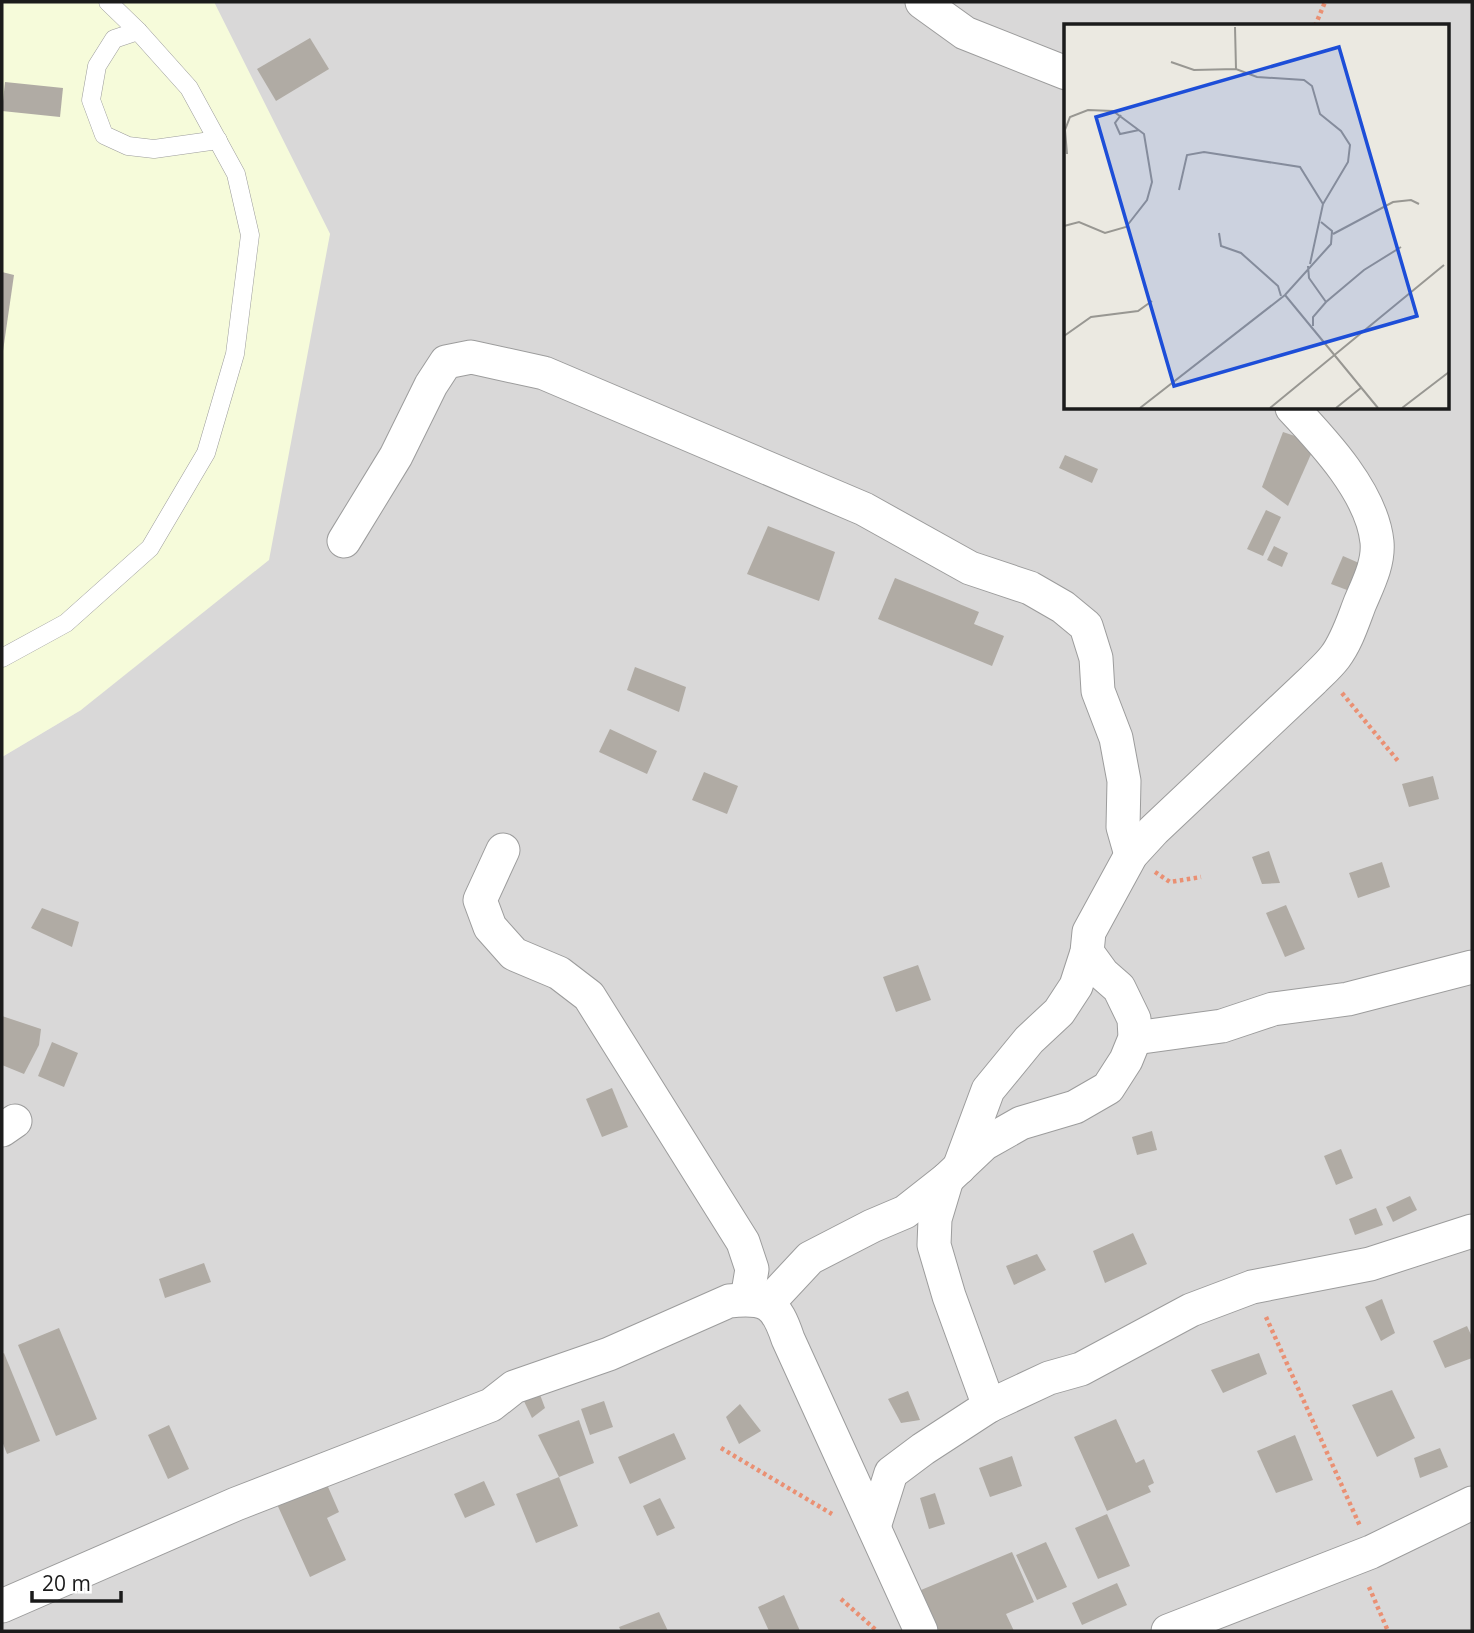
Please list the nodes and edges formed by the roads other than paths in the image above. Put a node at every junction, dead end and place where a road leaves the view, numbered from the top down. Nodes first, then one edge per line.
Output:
1 (108, 2) edge
2 (922, 2) edge
3 (138, 31) junction
4 (1064, 72) edge
5 (218, 140) junction
6 (1294, 410) edge
7 (344, 541) dead end
8 (2, 658) edge
9 (503, 850) dead end
10 (1131, 855) junction
11 (1087, 952) junction
12 (1472, 967) edge
13 (1135, 1038) junction
14 (953, 1173) junction
15 (1472, 1231) edge
16 (757, 1301) junction
17 (989, 1406) junction
18 (1472, 1503) edge
19 (874, 1527) junction
20 (2, 1606) edge
21 (921, 1631) edge
22 (1168, 1631) edge

1 - 3 lane
2 - 4 street
3 - 5 lane
3 - 5 lane
5 - 8 lane
6 - 10 street
7 - 10 street
9 - 16 street
10 - 11 street
11 - 13 street
11 - 14 street
12 - 13 street
13 - 14 street
14 - 16 street
14 - 17 street
15 - 17 street
16 - 19 street
16 - 20 street
17 - 19 street
18 - 22 street
19 - 21 street

